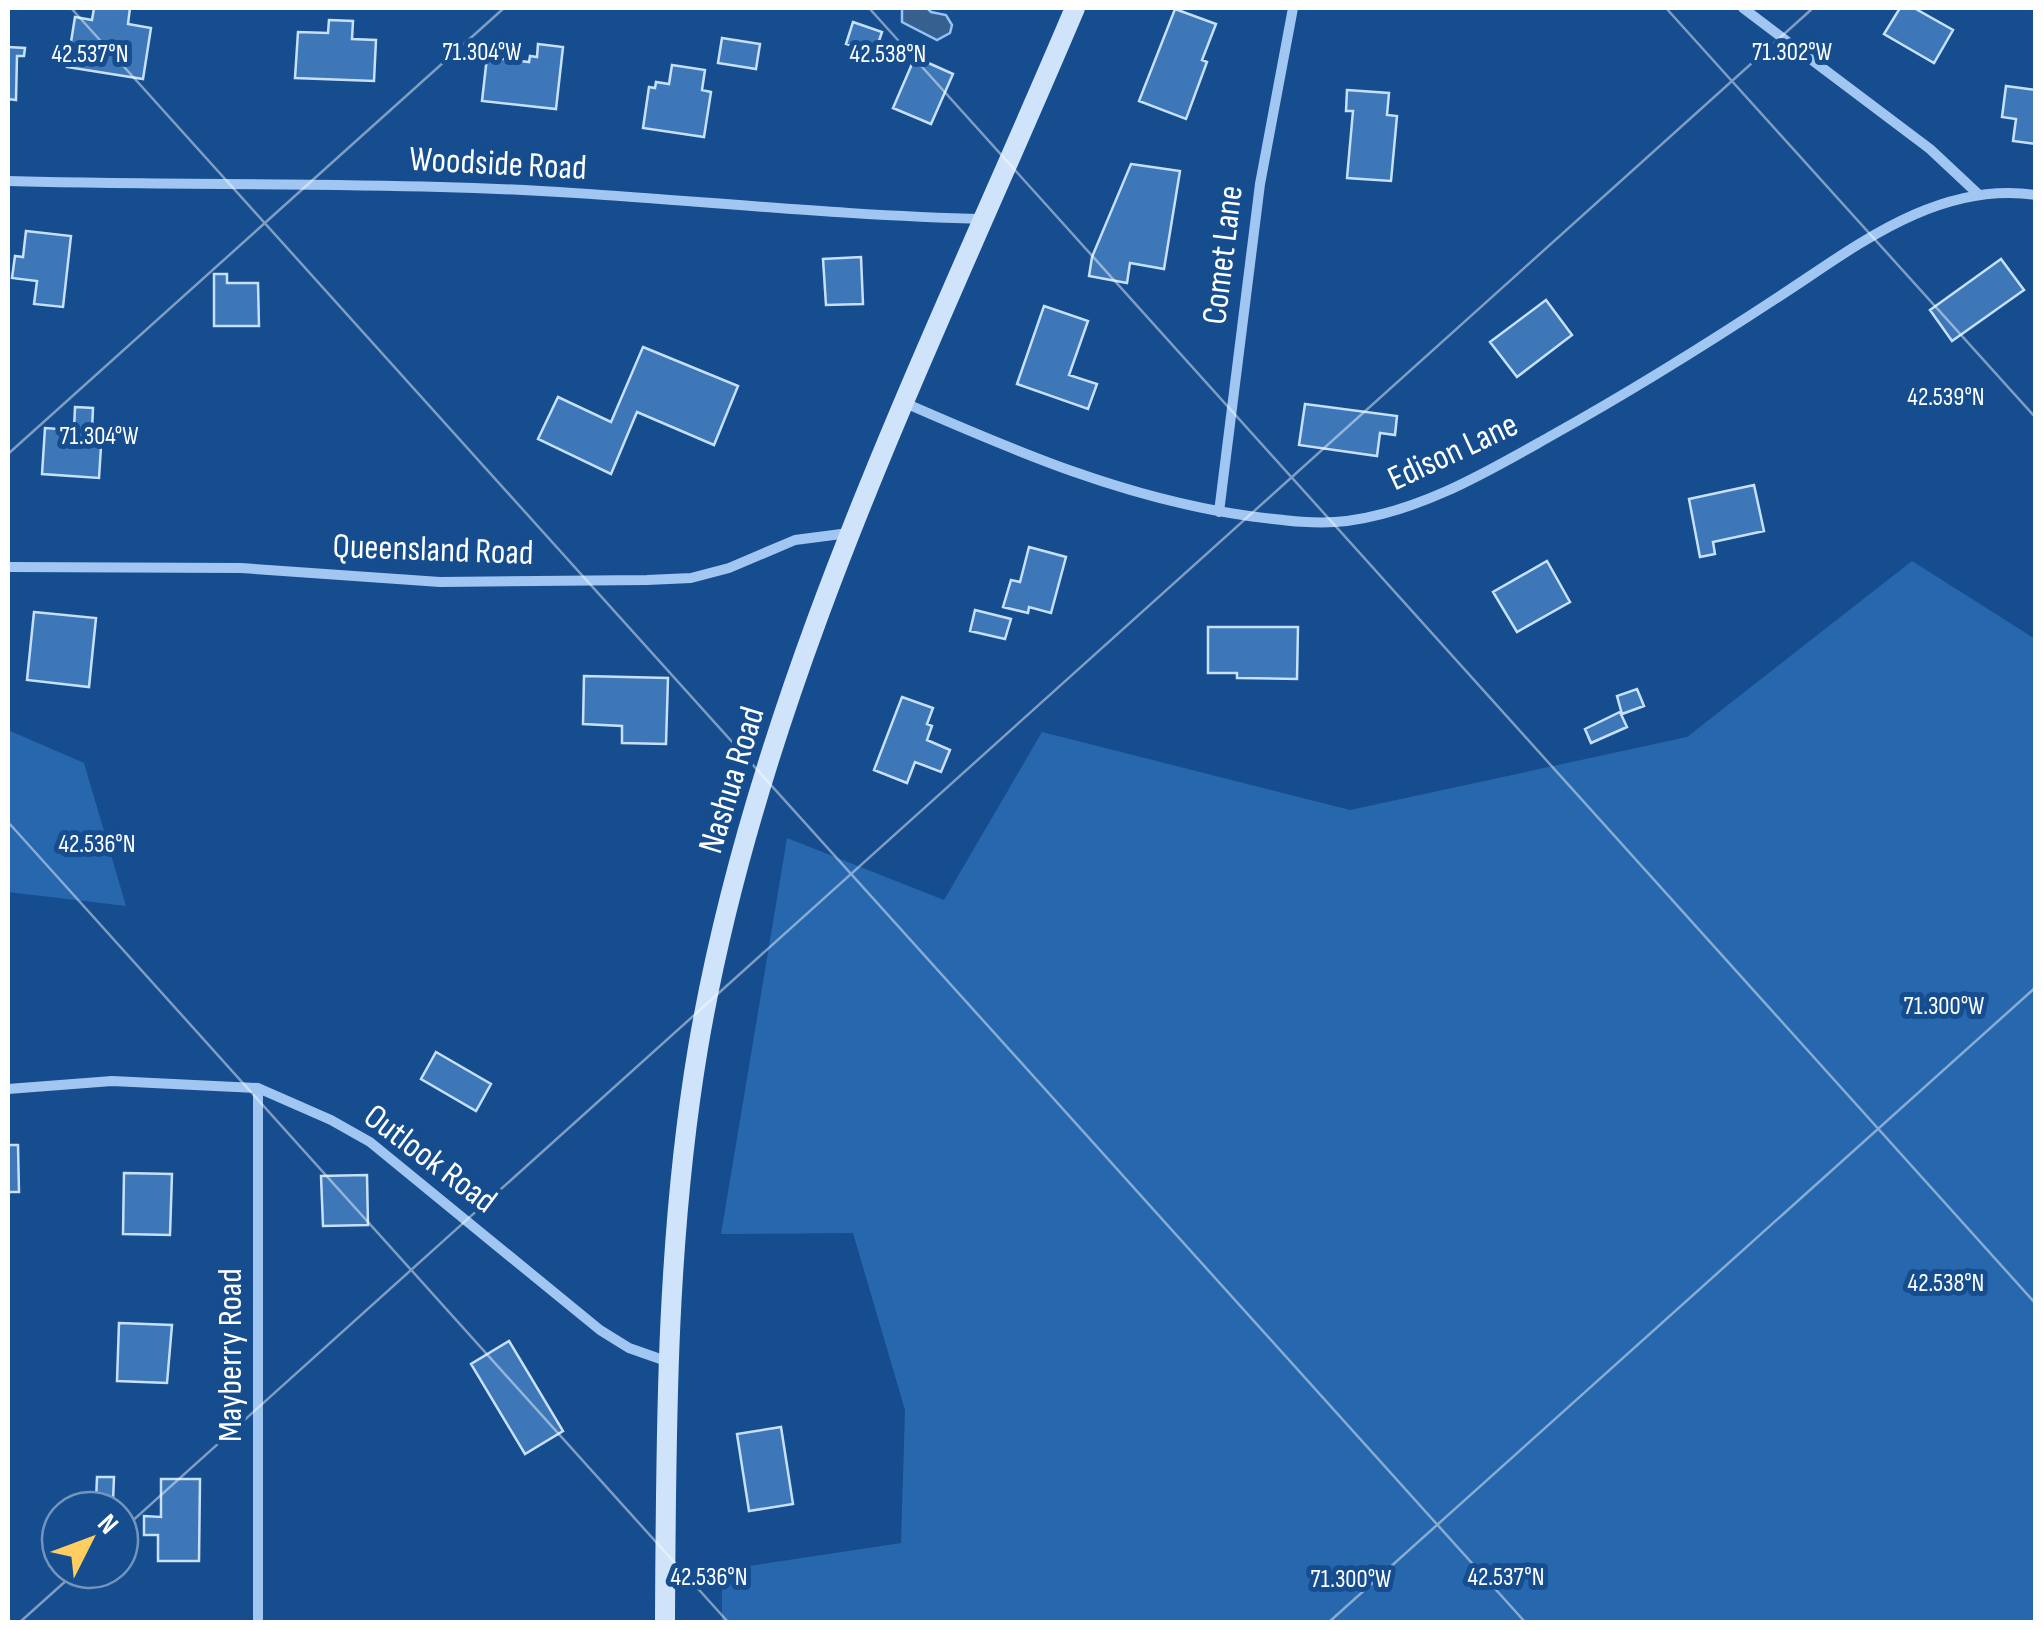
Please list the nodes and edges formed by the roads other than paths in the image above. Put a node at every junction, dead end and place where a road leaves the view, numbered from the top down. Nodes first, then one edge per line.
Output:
1 (1076, 8) edge
2 (1293, 8) edge
3 (1744, 8) edge
4 (8, 181) edge
5 (1978, 194) junction
6 (2036, 195) edge
7 (985, 220) junction
8 (905, 403) junction
9 (1219, 512) junction
10 (850, 533) junction
11 (8, 567) edge
12 (258, 1088) junction
13 (8, 1089) edge
14 (666, 1361) junction
15 (258, 1622) edge
16 (664, 1622) edge

1 - 7 main road, Nashua Road
2 - 9 street, Comet Lane
3 - 5 street
4 - 7 street, Woodside Road
5 - 6 street, Edison Lane
5 - 9 street, Edison Lane
7 - 8 main road, Nashua Road
8 - 9 street, Edison Lane
8 - 10 main road, Nashua Road
10 - 11 street, Queensland Road
10 - 14 main road, Nashua Road
12 - 13 street, Outlook Road
12 - 14 street, Outlook Road
12 - 15 street, Mayberry Road
14 - 16 main road, Nashua Road

